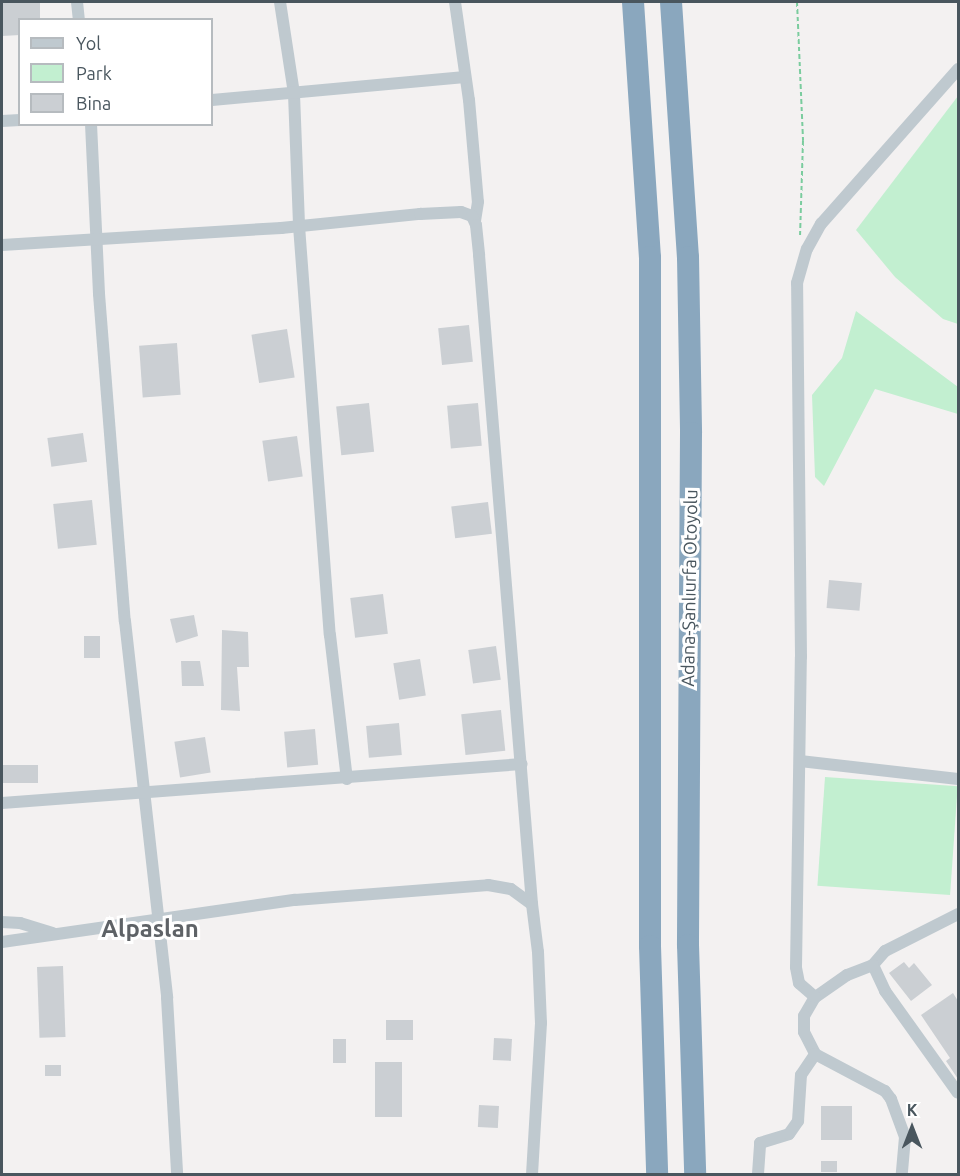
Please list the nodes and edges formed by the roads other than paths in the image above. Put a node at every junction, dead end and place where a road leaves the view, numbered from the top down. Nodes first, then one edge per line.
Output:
1 (77, 2) edge
2 (280, 2) edge
3 (455, 2) edge
4 (633, 2) edge
5 (671, 2) edge
6 (79, 18) edge
7 (958, 69) edge
8 (465, 76) junction
9 (294, 94) junction
10 (213, 99) edge
11 (18, 120) edge
12 (2, 121) edge
13 (91, 126) edge
14 (475, 220) junction
15 (299, 226) junction
16 (96, 239) junction
17 (2, 245) edge
18 (800, 761) junction
19 (522, 764) junction
20 (347, 779) junction
21 (958, 779) edge
22 (147, 794) junction
23 (2, 803) edge
24 (532, 904) junction
25 (958, 914) edge
26 (157, 919) junction
27 (2, 922) edge
28 (56, 934) junction
29 (2, 942) edge
30 (873, 965) junction
31 (815, 997) junction
32 (815, 1054) junction
33 (958, 1093) edge
34 (177, 1174) edge
35 (532, 1174) edge
36 (657, 1174) edge
37 (695, 1174) edge
38 (758, 1174) edge
39 (902, 1174) edge

1 - 6 street
2 - 9 street
3 - 8 street
4 - 36 highway, Adana-Şanlıurfa Otoyolu
5 - 37 highway, Adana-Şanlıurfa Otoyolu
7 - 18 street
8 - 9 street
8 - 14 street
9 - 10 street
9 - 15 street
11 - 12 street
13 - 16 street
14 - 15 street
14 - 19 street
15 - 16 street
15 - 20 street
16 - 17 street
16 - 22 street
18 - 21 street
18 - 31 street
19 - 20 street
19 - 24 street
20 - 22 street
22 - 23 street
22 - 26 street
24 - 26 street
24 - 35 street
25 - 30 street
26 - 28 street
26 - 34 street
27 - 28 street
28 - 29 street
30 - 31 street
30 - 33 street
31 - 32 street
32 - 38 street
32 - 39 street

